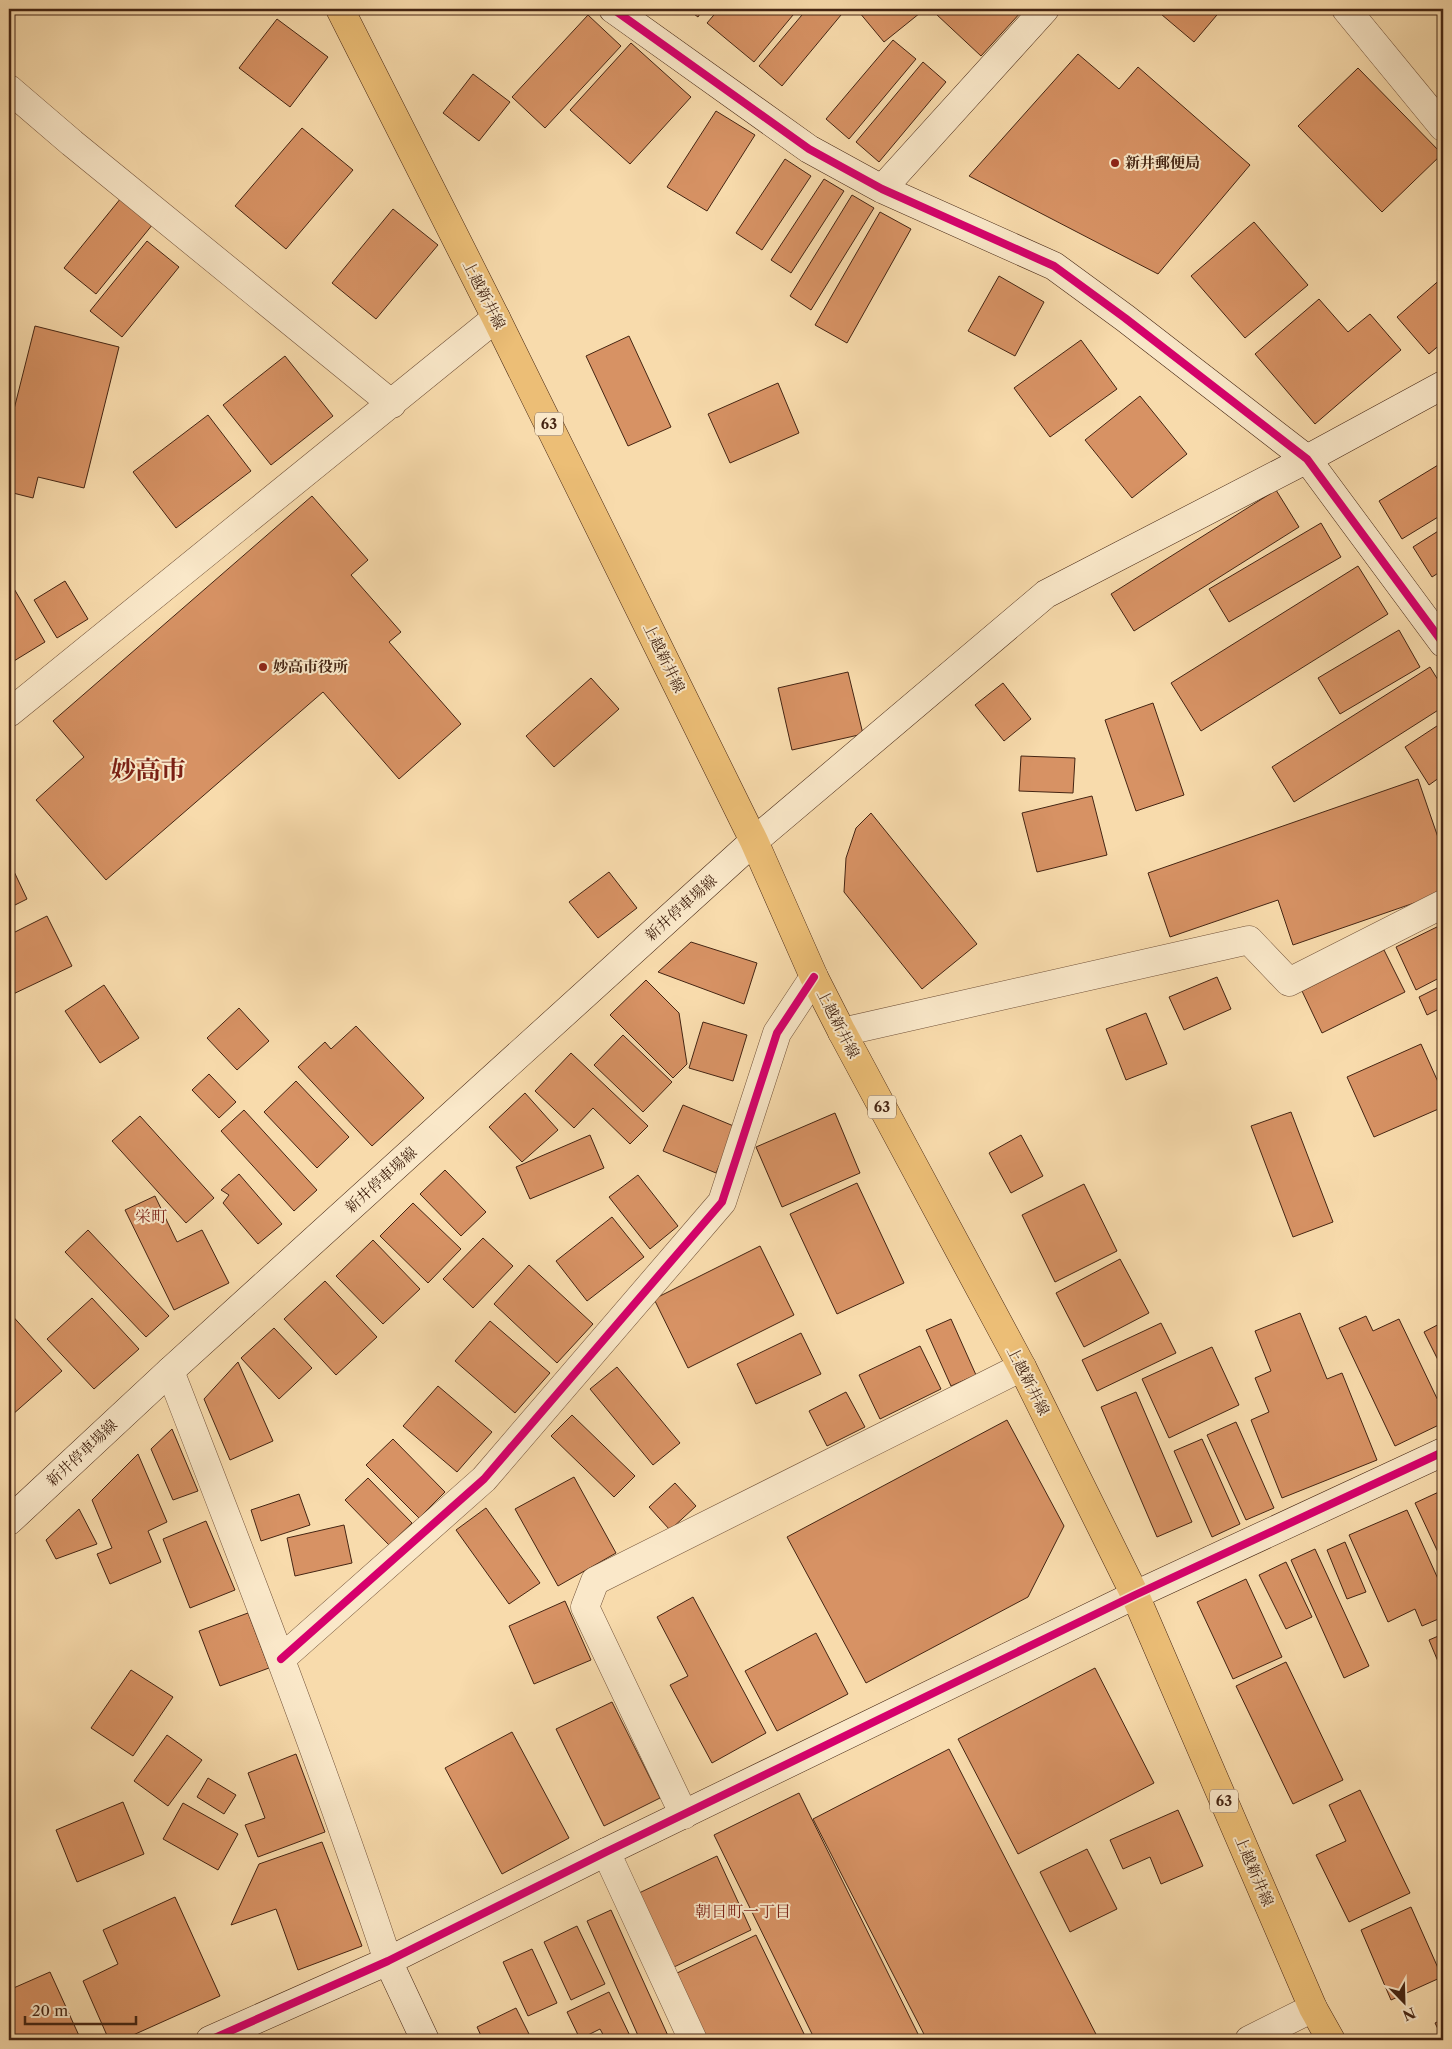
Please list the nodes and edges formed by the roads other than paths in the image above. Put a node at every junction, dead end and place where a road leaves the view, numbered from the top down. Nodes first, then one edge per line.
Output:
1 (340, 9) edge
2 (613, 9) edge
3 (1045, 9) edge
4 (1346, 9) edge
5 (9, 89) edge
6 (1443, 127) edge
7 (882, 190) junction
8 (496, 318) junction
9 (1443, 385) edge
10 (392, 404) junction
11 (1307, 460) junction
12 (1443, 643) edge
13 (9, 713) edge
14 (754, 841) junction
15 (1443, 904) edge
16 (814, 977) junction
17 (842, 1032) junction
18 (1022, 1367) junction
19 (170, 1371) junction
20 (1443, 1452) edge
21 (9, 1521) edge
22 (1135, 1595) junction
23 (282, 1659) junction
24 (684, 1815) junction
25 (606, 1852) junction
26 (388, 1961) junction
27 (1313, 2008) junction
28 (210, 2040) edge
29 (425, 2040) edge
30 (693, 2040) edge
31 (1250, 2040) edge
32 (1331, 2040) edge

1 - 8 main road, 上越新井線 / 63
2 - 7 street
3 - 7 street
4 - 6 street
5 - 10 street
7 - 11 street
8 - 10 street
8 - 14 main road, 上越新井線 / 63
9 - 11 street, 新井停車場線
10 - 13 street
11 - 12 street
11 - 14 street, 新井停車場線
14 - 16 main road, 上越新井線 / 63
14 - 19 street, 新井停車場線
15 - 17 street
16 - 17 main road, 上越新井線 / 63
16 - 23 street
17 - 18 main road, 上越新井線 / 63
18 - 22 main road, 上越新井線 / 63
18 - 24 street
19 - 21 street, 新井停車場線
19 - 23 street
20 - 22 street
22 - 24 street
22 - 27 main road, 上越新井線 / 63
23 - 26 street
24 - 25 street
25 - 26 street
25 - 30 street
26 - 28 street
26 - 29 street
27 - 31 street
27 - 32 main road, 上越新井線 / 63

